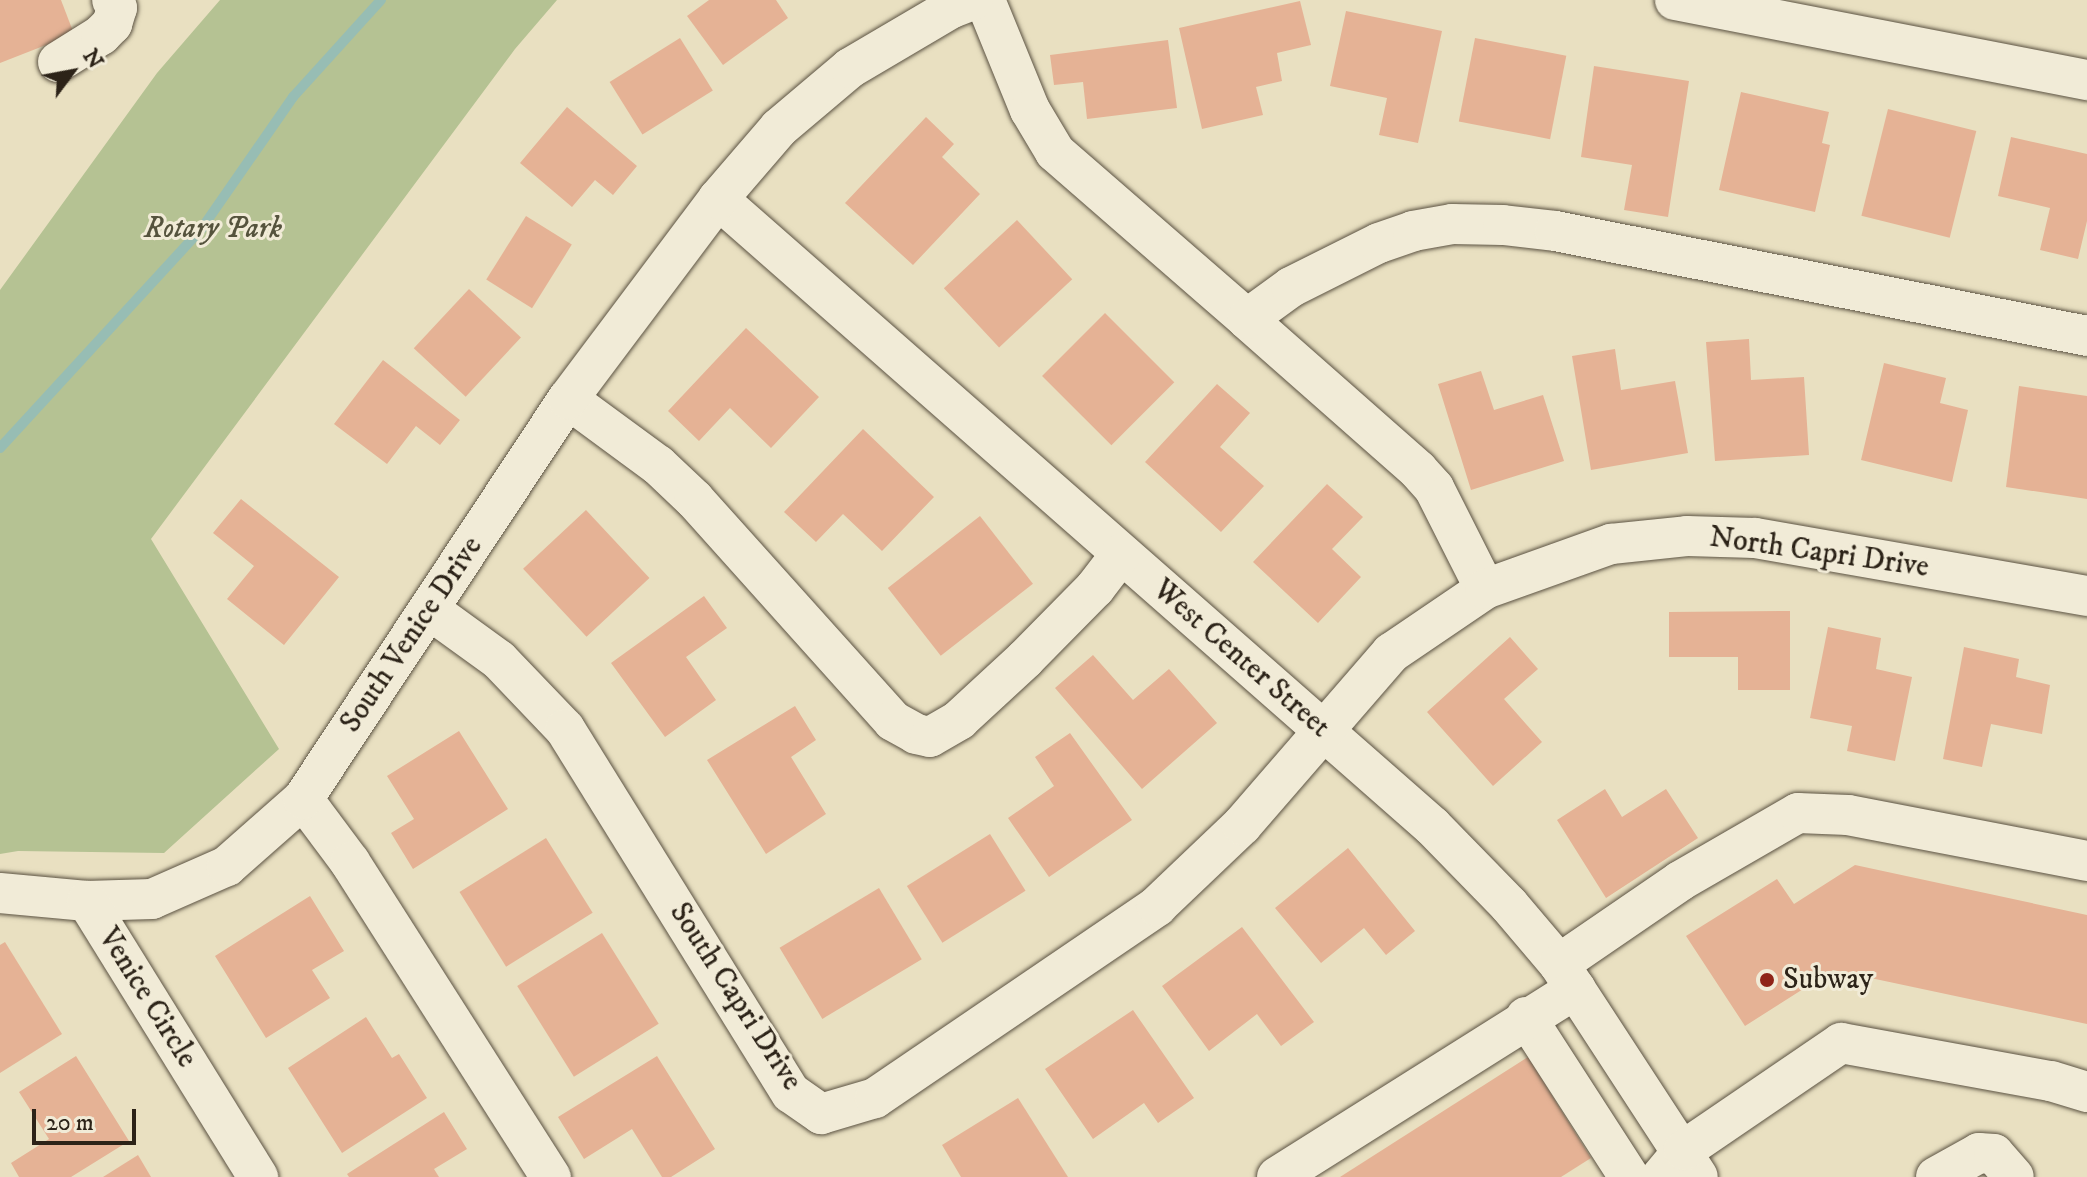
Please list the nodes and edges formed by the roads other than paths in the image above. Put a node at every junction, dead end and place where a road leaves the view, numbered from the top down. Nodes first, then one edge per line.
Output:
1 (112, 0) edge
2 (973, 0) edge
3 (985, 0) edge
4 (1675, 0) edge
5 (58, 62) dead end
6 (2087, 80) edge
7 (718, 199) junction
8 (1247, 319) junction
9 (2087, 336) edge
10 (568, 399) junction
11 (1121, 554) junction
12 (1485, 589) junction
13 (2087, 596) edge
14 (430, 610) junction
15 (1326, 733) junction
16 (303, 799) junction
17 (2087, 861) edge
18 (0, 893) edge
19 (87, 901) junction
20 (1567, 976) junction
21 (1526, 1017) junction
22 (2087, 1092) edge
23 (1681, 1168) edge
24 (258, 1177) edge
25 (551, 1177) edge
26 (1277, 1177) edge
27 (1629, 1177) edge
28 (1936, 1177) edge
29 (2014, 1177) edge

1 - 5 street
2 - 7 street, South Venice Drive
3 - 8 street
4 - 6 street
7 - 10 street, South Venice Drive
7 - 11 street, West Center Street
8 - 9 street
8 - 12 street
10 - 11 street
10 - 14 street, South Venice Drive
11 - 15 street, West Center Street
12 - 13 street, North Capri Drive
12 - 15 street, North Capri Drive
14 - 15 street, South Capri Drive
14 - 16 street, South Venice Drive
15 - 20 street, West Center Street
16 - 19 street, South Venice Drive
16 - 25 street
17 - 20 street
18 - 19 street, South Venice Drive
19 - 24 street, Venice Circle
20 - 21 street
20 - 23 street, West Center Street
21 - 26 street
21 - 27 street
22 - 23 street
28 - 29 street

